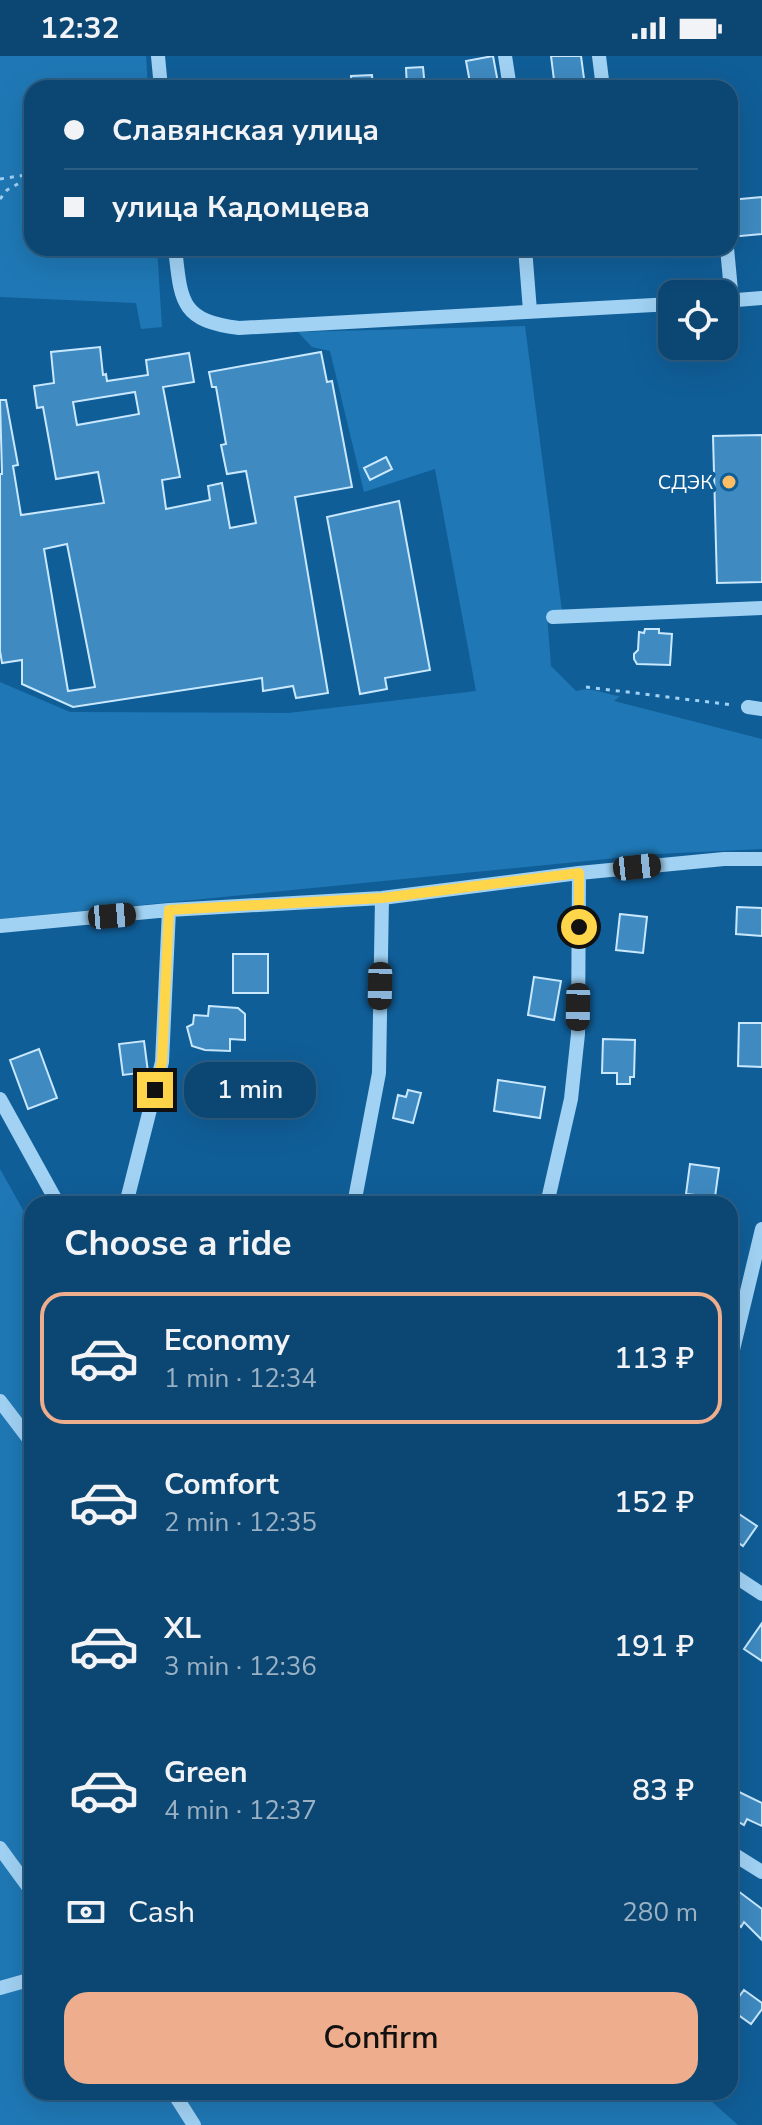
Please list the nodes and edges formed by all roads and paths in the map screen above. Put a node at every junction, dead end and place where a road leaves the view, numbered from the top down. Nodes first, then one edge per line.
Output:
1 (158, 56) edge
2 (505, 56) edge
3 (599, 56) edge
4 (160, 80) edge
5 (509, 80) edge
6 (602, 80) edge
7 (24, 176) edge
8 (0, 179) edge
9 (24, 180) edge
10 (0, 196) edge
11 (176, 256) edge
12 (526, 256) edge
13 (727, 256) edge
14 (728, 280) edge
15 (762, 298) edge
16 (738, 300) edge
17 (658, 305) edge
18 (530, 311) junction
19 (762, 608) edge
20 (553, 617) dead end
21 (586, 687) dead end
22 (755, 708) edge
23 (762, 859) edge
24 (579, 873) junction
25 (382, 898) junction
26 (169, 910) junction
27 (0, 926) edge
28 (0, 1099) edge
29 (54, 1196) edge
30 (128, 1196) edge
31 (356, 1196) edge
32 (549, 1196) edge
33 (762, 1229) edge
34 (738, 1329) edge
35 (0, 1401) edge
36 (24, 1432) edge
37 (738, 1578) edge
38 (762, 1594) edge
39 (0, 1848) edge
40 (738, 1857) edge
41 (762, 1872) edge
42 (24, 1881) edge
43 (24, 1981) edge
44 (0, 1988) edge
45 (178, 2100) edge
46 (194, 2125) edge

1 - 4 street
2 - 5 street
3 - 6 street
7 - 8 path
9 - 10 path
11 - 18 street
12 - 18 street
13 - 14 street
15 - 16 street
17 - 18 street
19 - 20 street
21 - 22 path
23 - 24 street
24 - 25 street
24 - 32 street
25 - 26 street
25 - 31 street
26 - 27 street
26 - 30 street
28 - 29 street
33 - 34 street
35 - 36 street
37 - 38 street
39 - 42 street
40 - 41 street
43 - 44 street
45 - 46 street

